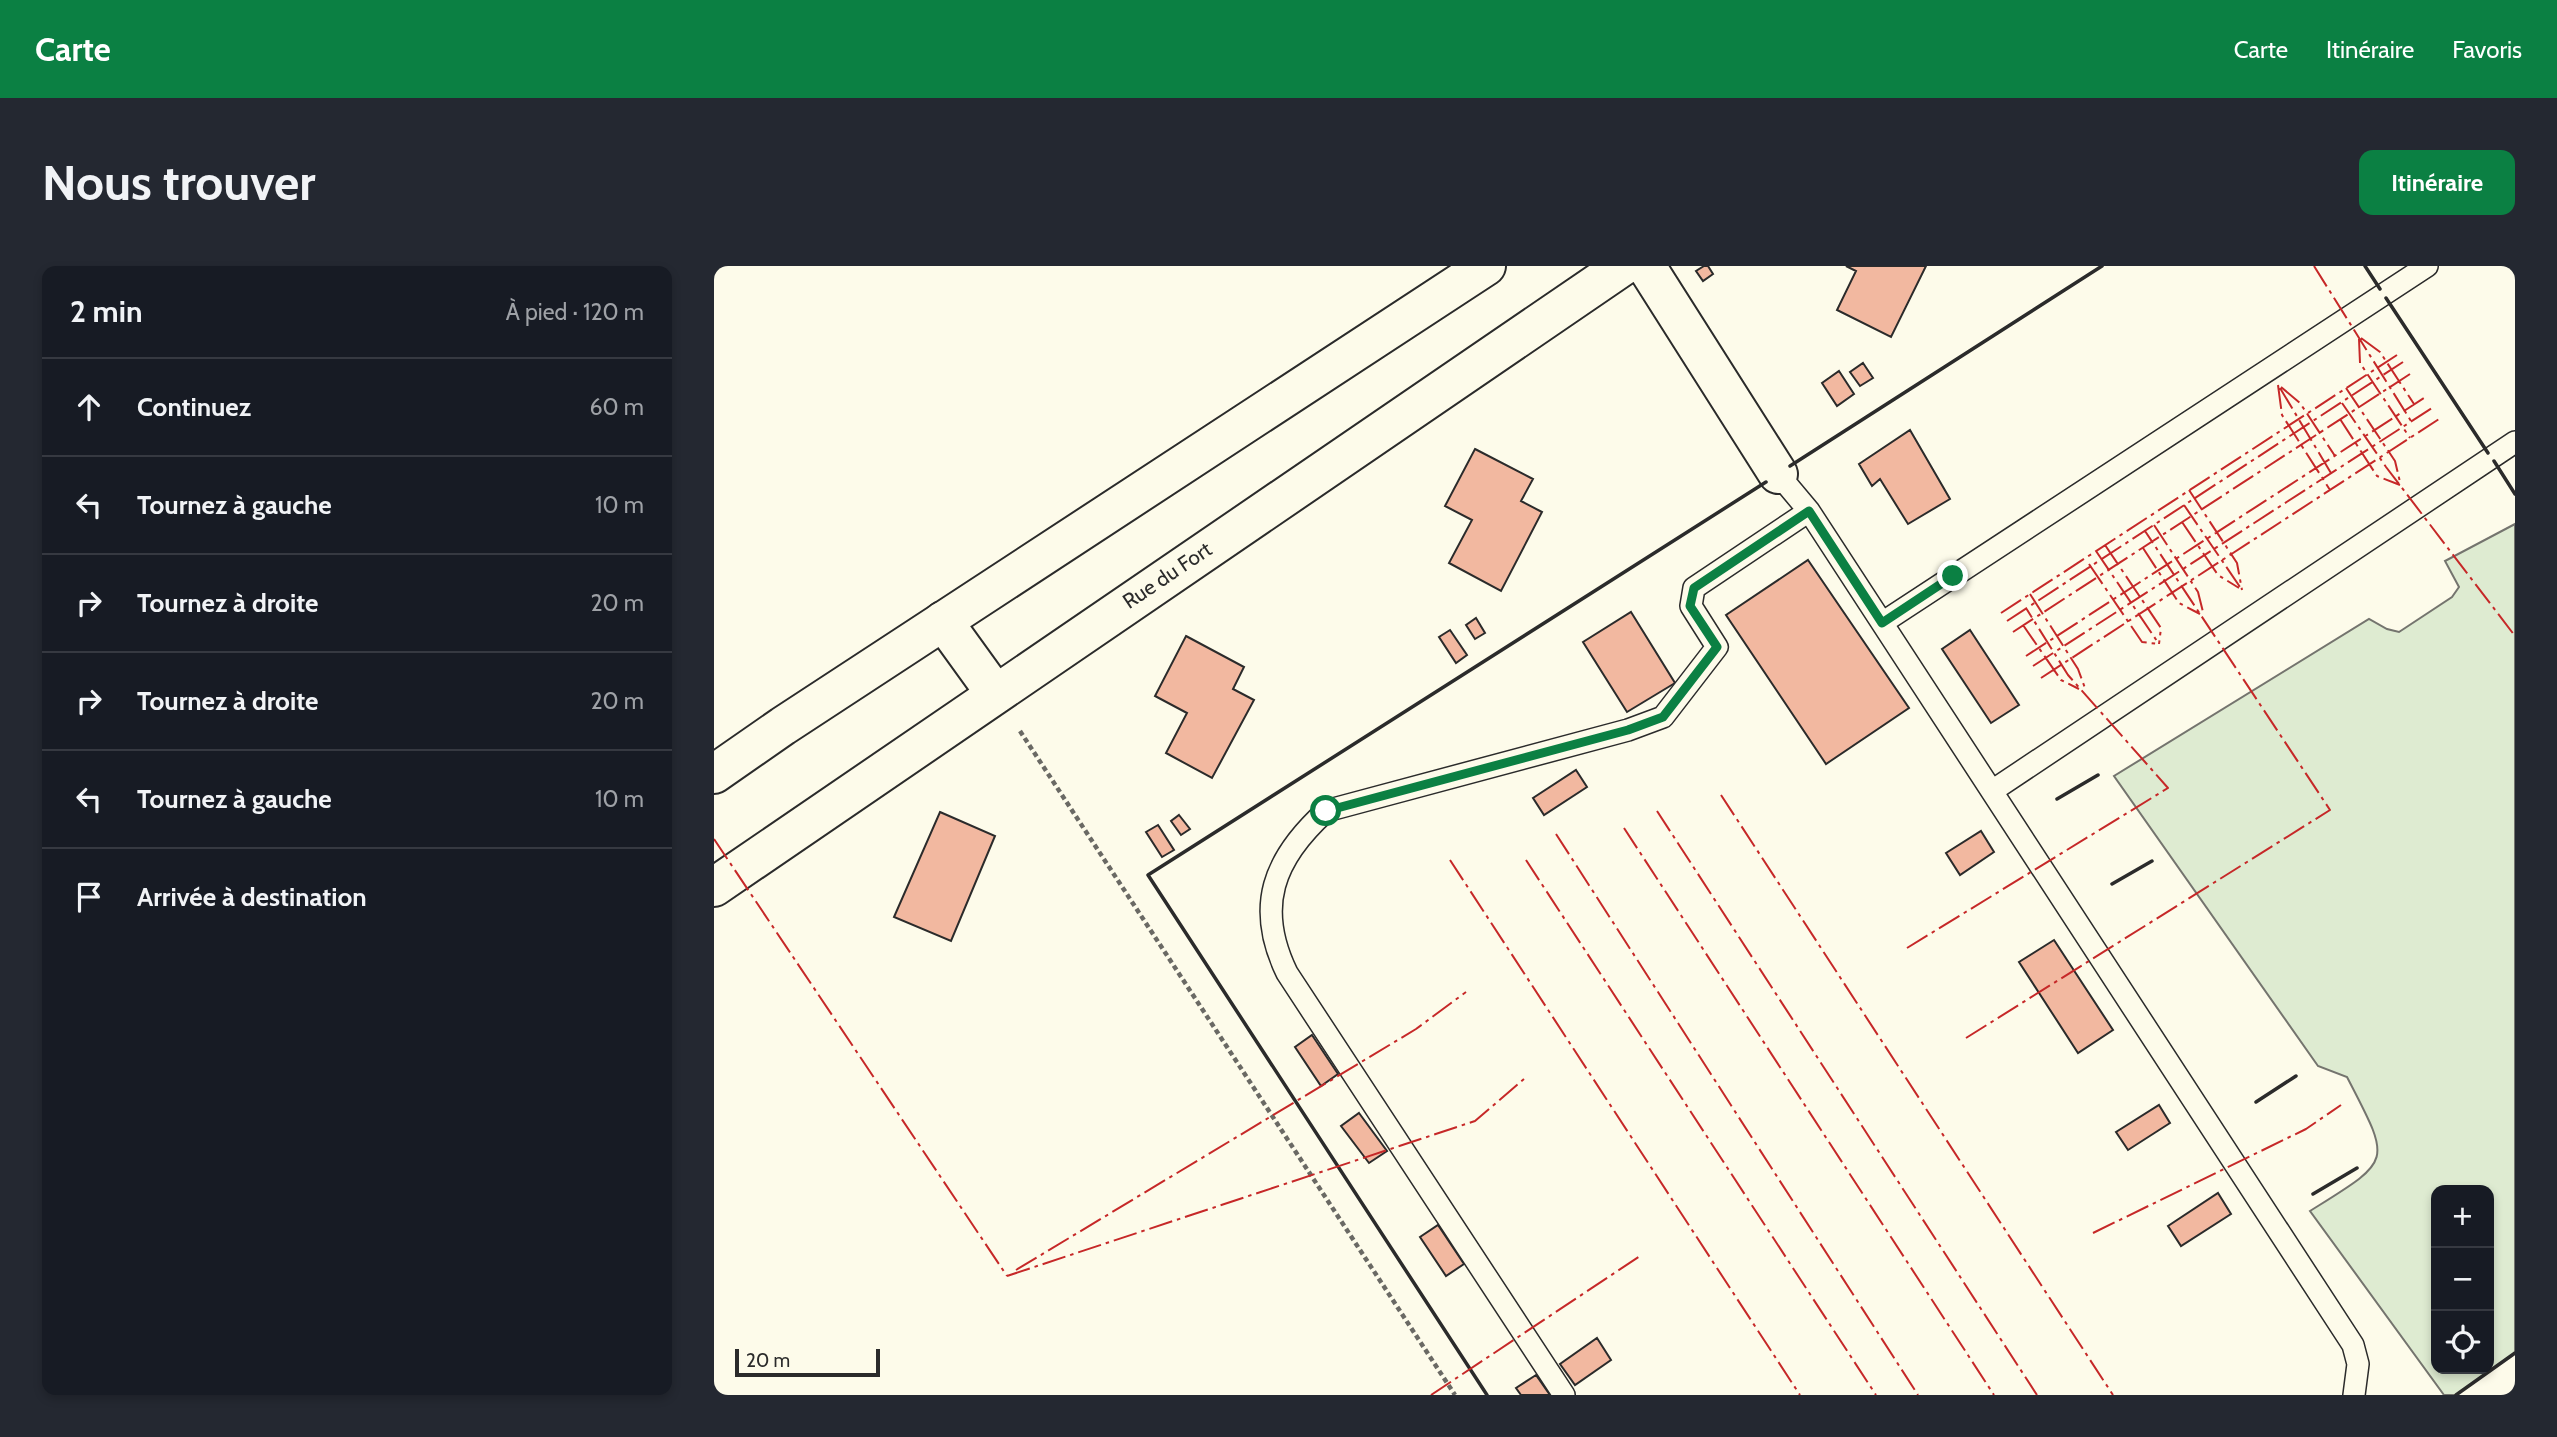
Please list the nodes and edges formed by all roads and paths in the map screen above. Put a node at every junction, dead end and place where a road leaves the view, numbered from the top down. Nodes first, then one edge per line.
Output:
1 (1486, 266) edge
2 (1623, 266) edge
3 (1646, 266) edge
4 (2427, 266) edge
5 (2515, 442) edge
6 (1778, 474) joint
7 (1809, 511) junction
8 (943, 621) junction
9 (1882, 623) junction
10 (995, 693) junction
11 (714, 774) edge
12 (1992, 791) junction
13 (714, 887) edge
14 (1455, 1395) edge
15 (1564, 1395) edge
16 (2354, 1395) edge

1 - 8 street
2 - 10 street, Rue du Fort
3 - 6 street
4 - 9 lane
5 - 12 lane
6 - 7 lane
7 - 9 lane
7 - 15 lane
8 - 10 street
8 - 11 street
9 - 12 lane
10 - 13 street, Rue du Fort
10 - 14 path
12 - 16 lane

